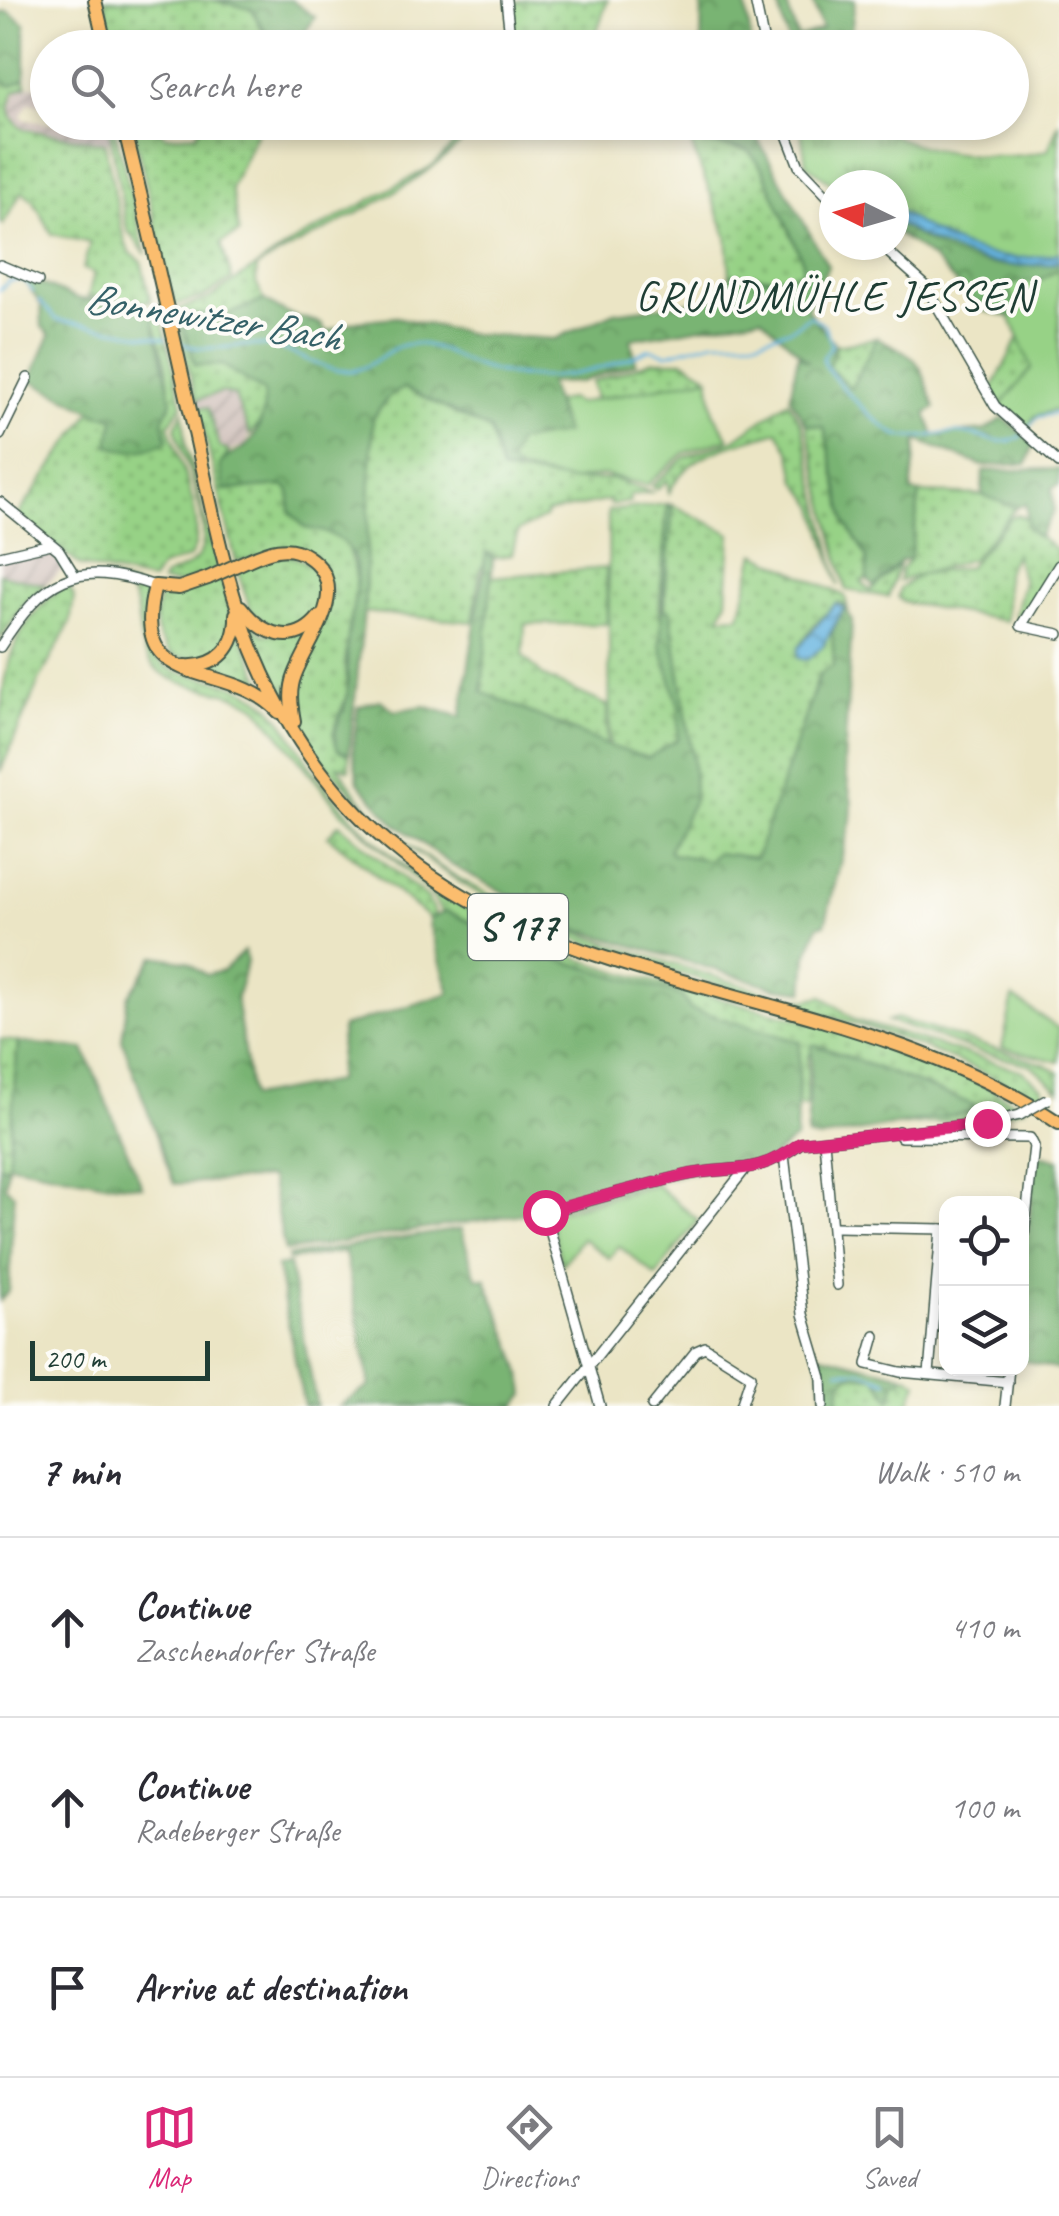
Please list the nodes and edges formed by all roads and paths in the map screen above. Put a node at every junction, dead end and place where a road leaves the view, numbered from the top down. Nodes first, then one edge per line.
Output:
1 (95, 0) edge
2 (506, 0) edge
3 (755, 0) edge
4 (102, 30) edge
5 (509, 30) edge
6 (761, 30) edge
7 (127, 140) edge
8 (787, 140) edge
9 (819, 186) edge
10 (897, 260) edge
11 (0, 265) edge
12 (38, 281) dead end
13 (28, 378) dead end
14 (0, 435) edge
15 (1059, 463) edge
16 (0, 502) edge
17 (51, 544) junction
18 (0, 556) edge
19 (1059, 564) edge
20 (75, 576) junction
21 (155, 586) junction
22 (235, 597) junction
23 (327, 607) junction
24 (1059, 634) edge
25 (0, 647) edge
26 (168, 662) junction
27 (291, 724) junction
28 (299, 738) junction
29 (1054, 1097) edge
30 (1059, 1123) edge
31 (898, 1131) junction
32 (824, 1141) junction
33 (784, 1154) junction
34 (743, 1172) junction
35 (1026, 1196) edge
36 (835, 1228) junction
37 (939, 1229) edge
38 (939, 1277) edge
39 (837, 1284) dead end
40 (875, 1336) dead end
41 (589, 1370) junction
42 (929, 1374) junction
43 (1008, 1376) edge
44 (1008, 1382) junction
45 (557, 1406) edge
46 (600, 1406) edge
47 (652, 1406) edge
48 (741, 1406) edge
49 (823, 1406) edge
50 (1005, 1406) edge

1 - 4 highway
2 - 5 street
3 - 6 street
7 - 22 highway, S 177
8 - 9 street
10 - 15 street
11 - 12 street
13 - 14 street
16 - 17 street
17 - 18 street
17 - 20 street
19 - 24 street
20 - 21 street
20 - 25 street
21 - 23 highway, bridge
21 - 26 highway
22 - 23 highway
22 - 26 highway
22 - 27 highway, S 177
23 - 28 highway
26 - 27 highway
27 - 28 highway, S 177
28 - 30 highway, S 177
29 - 31 street, bridge
31 - 32 street
31 - 35 street
32 - 33 street
32 - 36 street
33 - 34 street
33 - 49 street
34 - 41 street
34 - 41 street
36 - 37 street
36 - 39 street
38 - 42 street
40 - 42 street
41 - 45 street
41 - 46 street
42 - 44 street
43 - 44 street
44 - 50 street
47 - 48 street

